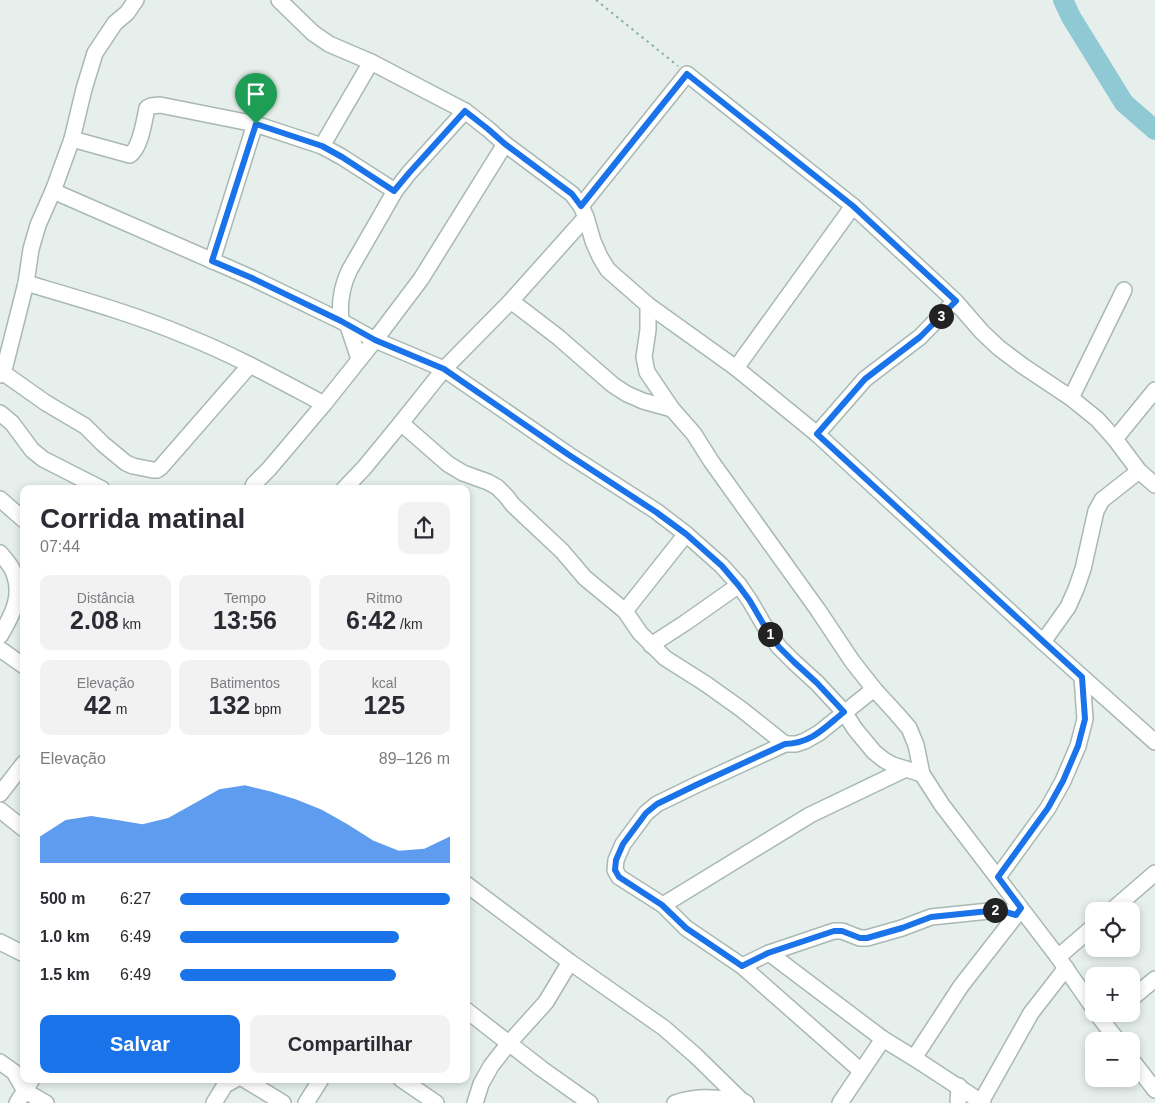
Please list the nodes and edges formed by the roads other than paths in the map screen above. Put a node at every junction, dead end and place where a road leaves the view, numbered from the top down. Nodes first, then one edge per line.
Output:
1 (136, 0) edge
2 (279, 0) edge
3 (371, 62) junction
4 (465, 111) junction
5 (256, 124) junction
6 (72, 139) junction
7 (505, 144) junction
8 (322, 146) junction
9 (53, 191) junction
10 (394, 191) junction
11 (853, 206) junction
12 (584, 212) junction
13 (212, 261) junction
14 (26, 283) junction
15 (1124, 290) dead end
16 (511, 301) junction
17 (956, 301) junction
18 (648, 305) junction
19 (671, 322) junction
20 (344, 323) junction
21 (648, 330) junction
22 (375, 340) junction
23 (359, 359) junction
24 (250, 365) junction
25 (736, 368) junction
26 (2, 369) edge
27 (444, 369) junction
28 (1155, 390) edge
29 (1071, 398) junction
30 (324, 404) junction
31 (672, 409) junction
32 (0, 413) edge
33 (401, 423) junction
34 (817, 434) junction
35 (1115, 439) junction
36 (1139, 471) junction
37 (1155, 484) edge
38 (94, 485) edge
39 (254, 485) edge
40 (348, 485) edge
41 (0, 499) edge
42 (20, 516) edge
43 (686, 534) junction
44 (0, 553) edge
45 (739, 586) junction
46 (625, 611) junction
47 (0, 636) edge
48 (1043, 642) junction
49 (651, 645) junction
50 (0, 649) edge
51 (20, 663) edge
52 (1082, 677) junction
53 (874, 688) junction
54 (844, 712) junction
55 (1155, 742) edge
56 (785, 744) junction
57 (20, 768) edge
58 (906, 769) junction
59 (922, 774) junction
60 (0, 794) edge
61 (0, 810) edge
62 (20, 826) edge
63 (1155, 873) edge
64 (998, 877) junction
65 (470, 887) edge
66 (1121, 902) edge
67 (662, 905) junction
68 (1019, 911) junction
69 (1085, 936) edge
70 (0, 942) edge
71 (20, 952) edge
72 (768, 953) junction
73 (570, 962) junction
74 (1062, 962) junction
75 (742, 966) junction
76 (1155, 979) edge
77 (1140, 992) edge
78 (1085, 996) edge
79 (470, 1013) edge
80 (883, 1039) junction
81 (508, 1043) junction
82 (914, 1058) junction
83 (0, 1062) edge
84 (861, 1070) junction
85 (1140, 1071) edge
86 (20, 1082) edge
87 (229, 1083) edge
88 (250, 1083) edge
89 (318, 1083) edge
90 (406, 1083) edge
91 (959, 1086) junction
92 (1155, 1090) edge
93 (25, 1091) edge
94 (424, 1100) edge
95 (743, 1101) edge
96 (982, 1102) edge
97 (46, 1103) edge
98 (214, 1103) edge
99 (283, 1103) edge
100 (306, 1103) edge
101 (475, 1103) edge
102 (590, 1103) edge
103 (675, 1103) edge
104 (840, 1103) edge
105 (958, 1103) edge

1 - 6 street
2 - 3 street
3 - 4 street
3 - 8 street
4 - 7 street
4 - 10 street
5 - 6 street
5 - 8 street
5 - 13 street
6 - 9 street
7 - 12 street
7 - 22 street
8 - 10 street
9 - 13 street
9 - 14 street
10 - 20 street
11 - 12 street
11 - 17 street
11 - 25 street
12 - 16 street
12 - 18 street
13 - 20 street
14 - 24 street
14 - 26 street
15 - 29 street
16 - 27 street
16 - 31 street
17 - 29 street
17 - 34 street
18 - 19 street
18 - 21 street
19 - 21 street
19 - 25 street
20 - 22 street
20 - 23 street
21 - 31 street
22 - 23 street
22 - 27 street
23 - 30 street
24 - 26 street
24 - 30 street
25 - 34 street
27 - 33 street
27 - 43 street
28 - 35 street
29 - 35 street
30 - 39 street
31 - 53 street
32 - 38 street
33 - 40 street
33 - 46 street
34 - 48 street
35 - 36 street
36 - 37 street
36 - 48 street
41 - 42 street
43 - 45 street
43 - 46 street
44 - 47 street
45 - 49 street
45 - 54 street
46 - 49 street
48 - 52 street
49 - 56 street
50 - 51 street
52 - 55 street
52 - 64 street
53 - 54 street
53 - 59 street
54 - 56 street
54 - 58 street
56 - 67 street
57 - 60 street
58 - 59 street
58 - 67 street
59 - 64 street
61 - 62 street
63 - 66 street
64 - 68 street
65 - 73 street
67 - 75 street
68 - 72 street
68 - 74 street
68 - 82 street
69 - 74 street
70 - 71 street
72 - 75 street
72 - 80 street
73 - 81 street
73 - 95 street
74 - 78 street
74 - 96 street
75 - 84 street
76 - 77 street
79 - 81 street
80 - 82 street
80 - 84 street
81 - 101 street
81 - 102 street
82 - 91 street
83 - 86 street
84 - 104 street
85 - 92 street
87 - 98 street
88 - 99 street
89 - 100 street
90 - 94 street
91 - 96 street
91 - 105 street
93 - 97 street
95 - 103 street

